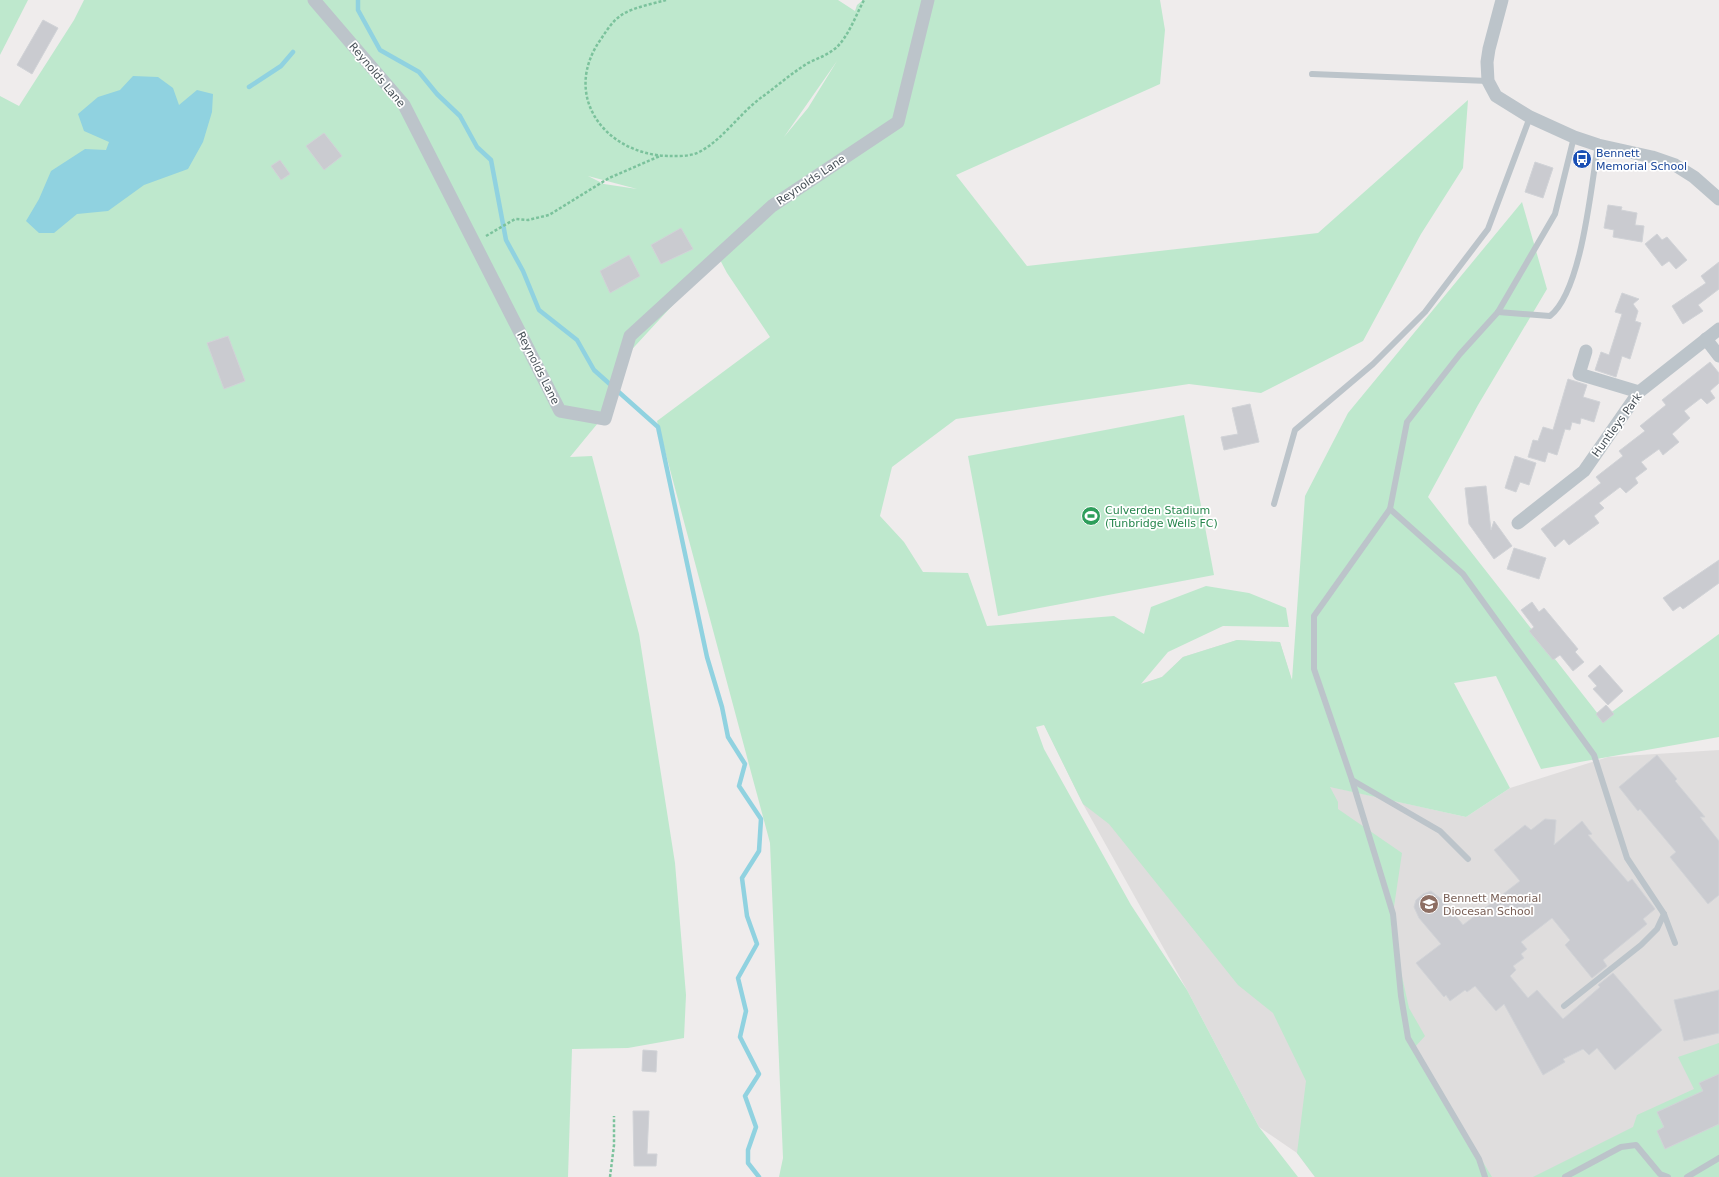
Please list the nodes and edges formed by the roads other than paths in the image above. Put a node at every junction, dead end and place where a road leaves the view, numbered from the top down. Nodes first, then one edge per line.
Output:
1 (314, 0) edge
2 (928, 0) edge
3 (1502, 0) edge
4 (1312, 74) dead end
5 (1488, 81) junction
6 (1530, 117) junction
7 (1574, 137) junction
8 (1598, 145) junction
9 (1719, 199) edge
10 (1498, 312) junction
11 (1719, 328) edge
12 (1706, 339) junction
13 (1586, 351) dead end
14 (1719, 356) edge
15 (1639, 392) junction
16 (1274, 504) dead end
17 (1390, 509) junction
18 (1518, 523) dead end
19 (1352, 780) junction
20 (1468, 859) dead end
21 (1664, 914) junction
22 (1675, 943) dead end
23 (1564, 1006) dead end
24 (1719, 1158) edge
25 (1485, 1177) edge
26 (1565, 1177) edge
27 (1668, 1177) edge
28 (1687, 1177) edge

1 - 2 street, Reynolds Lane
3 - 5 street
4 - 5 lane
5 - 6 street
6 - 7 street
6 - 16 lane
7 - 8 street
7 - 10 lane
8 - 9 street
8 - 10 lane
10 - 17 lane
11 - 12 street, Huntleys Park
12 - 14 street
12 - 15 street, Huntleys Park
13 - 15 street
15 - 18 street, Huntleys Park
17 - 19 lane
17 - 21 lane
19 - 20 lane
19 - 25 lane
21 - 22 lane
21 - 23 lane
24 - 28 lane
26 - 27 lane

